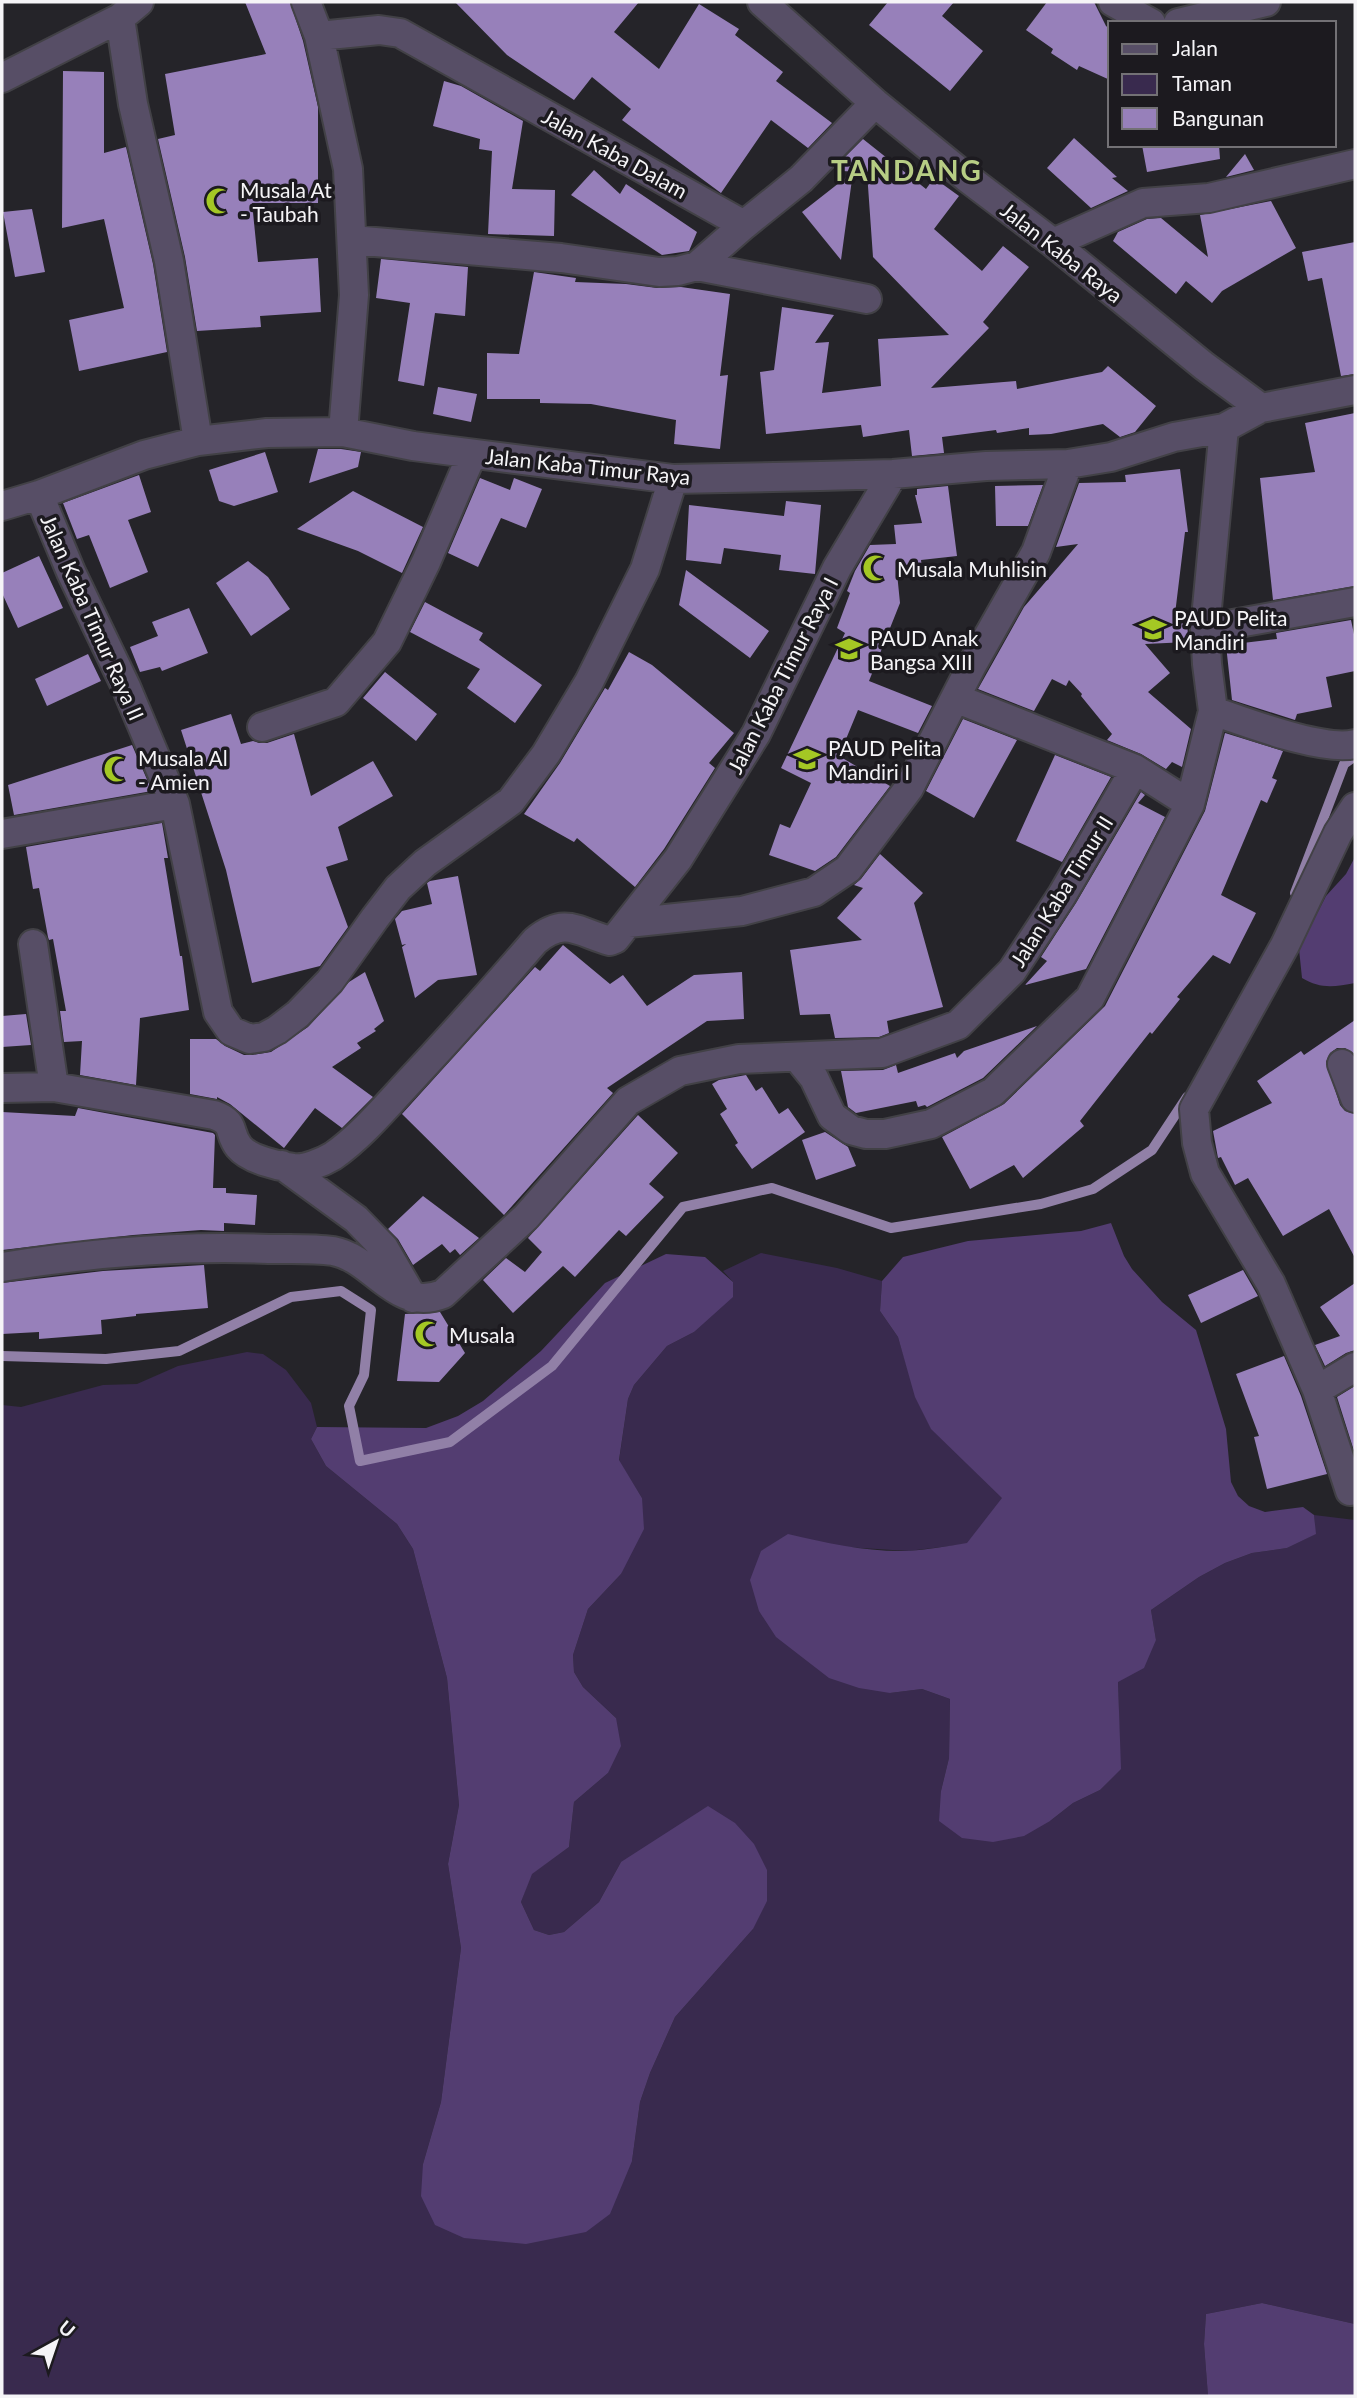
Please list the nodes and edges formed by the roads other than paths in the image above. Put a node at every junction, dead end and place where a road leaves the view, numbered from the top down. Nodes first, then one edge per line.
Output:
1 (306, 2) edge
2 (762, 2) edge
3 (1112, 2) edge
4 (1266, 2) edge
5 (130, 10) edge
6 (1147, 21) edge
7 (1186, 21) edge
8 (319, 36) junction
9 (2, 78) edge
10 (875, 103) junction
11 (1355, 164) edge
12 (744, 225) junction
13 (352, 240) junction
14 (1053, 243) junction
15 (696, 266) junction
16 (867, 299) dead end
17 (1355, 390) edge
18 (1261, 408) junction
19 (1224, 428) junction
20 (343, 432) junction
21 (198, 441) junction
22 (472, 454) junction
23 (1068, 464) junction
24 (893, 474) junction
25 (673, 479) junction
26 (39, 495) junction
27 (2, 503) edge
28 (1355, 602) edge
29 (1205, 629) junction
30 (955, 698) junction
31 (1213, 711) junction
32 (262, 727) dead end
33 (1351, 749) edge
34 (1135, 769) junction
35 (176, 804) junction
36 (1190, 804) junction
37 (1355, 807) edge
38 (2, 834) edge
39 (628, 923) junction
40 (33, 944) dead end
41 (796, 1057) junction
42 (1342, 1064) dead end
43 (54, 1087) junction
44 (2, 1088) edge
45 (1355, 1098) edge
46 (282, 1165) junction
47 (2, 1267) edge
48 (413, 1298) junction
49 (1355, 1367) edge
50 (1317, 1390) junction
51 (1350, 1491) dead end

1 - 8 street
2 - 10 street, Jalan Kaba Raya
3 - 6 street
4 - 7 street
5 - 9 street
5 - 21 street
8 - 12 street, Jalan Kaba Dalam
8 - 13 street
10 - 12 street
10 - 14 street, Jalan Kaba Raya
11 - 14 street
12 - 15 street
13 - 15 street
13 - 20 street
14 - 18 street, Jalan Kaba Raya
15 - 16 street
17 - 18 street
18 - 19 street, Jalan Kaba Timur Raya
19 - 23 street, Jalan Kaba Timur Raya
19 - 29 street
20 - 21 street, Jalan Kaba Timur Raya
20 - 22 street, Jalan Kaba Timur Raya
21 - 26 street, Jalan Kaba Timur Raya
22 - 25 street, Jalan Kaba Timur Raya
22 - 32 street
23 - 24 street, Jalan Kaba Timur Raya
23 - 30 street
24 - 25 street, Jalan Kaba Timur Raya
24 - 39 street, Jalan Kaba Timur Raya I
25 - 35 street, Jalan Kaba Timur Raya II
26 - 27 street, Jalan Kaba Timur Raya
26 - 35 street, Jalan Kaba Timur Raya II
28 - 29 street
29 - 31 street
30 - 34 street
30 - 39 street
31 - 33 street
31 - 36 street
34 - 36 street
34 - 41 street, Jalan Kaba Timur II
35 - 38 street
36 - 41 street
37 - 50 street
39 - 46 street
40 - 43 street
41 - 48 street, Jalan Kaba Timur II
42 - 45 street
43 - 44 street
43 - 46 street
46 - 48 street
47 - 48 street
49 - 50 street
50 - 51 street

